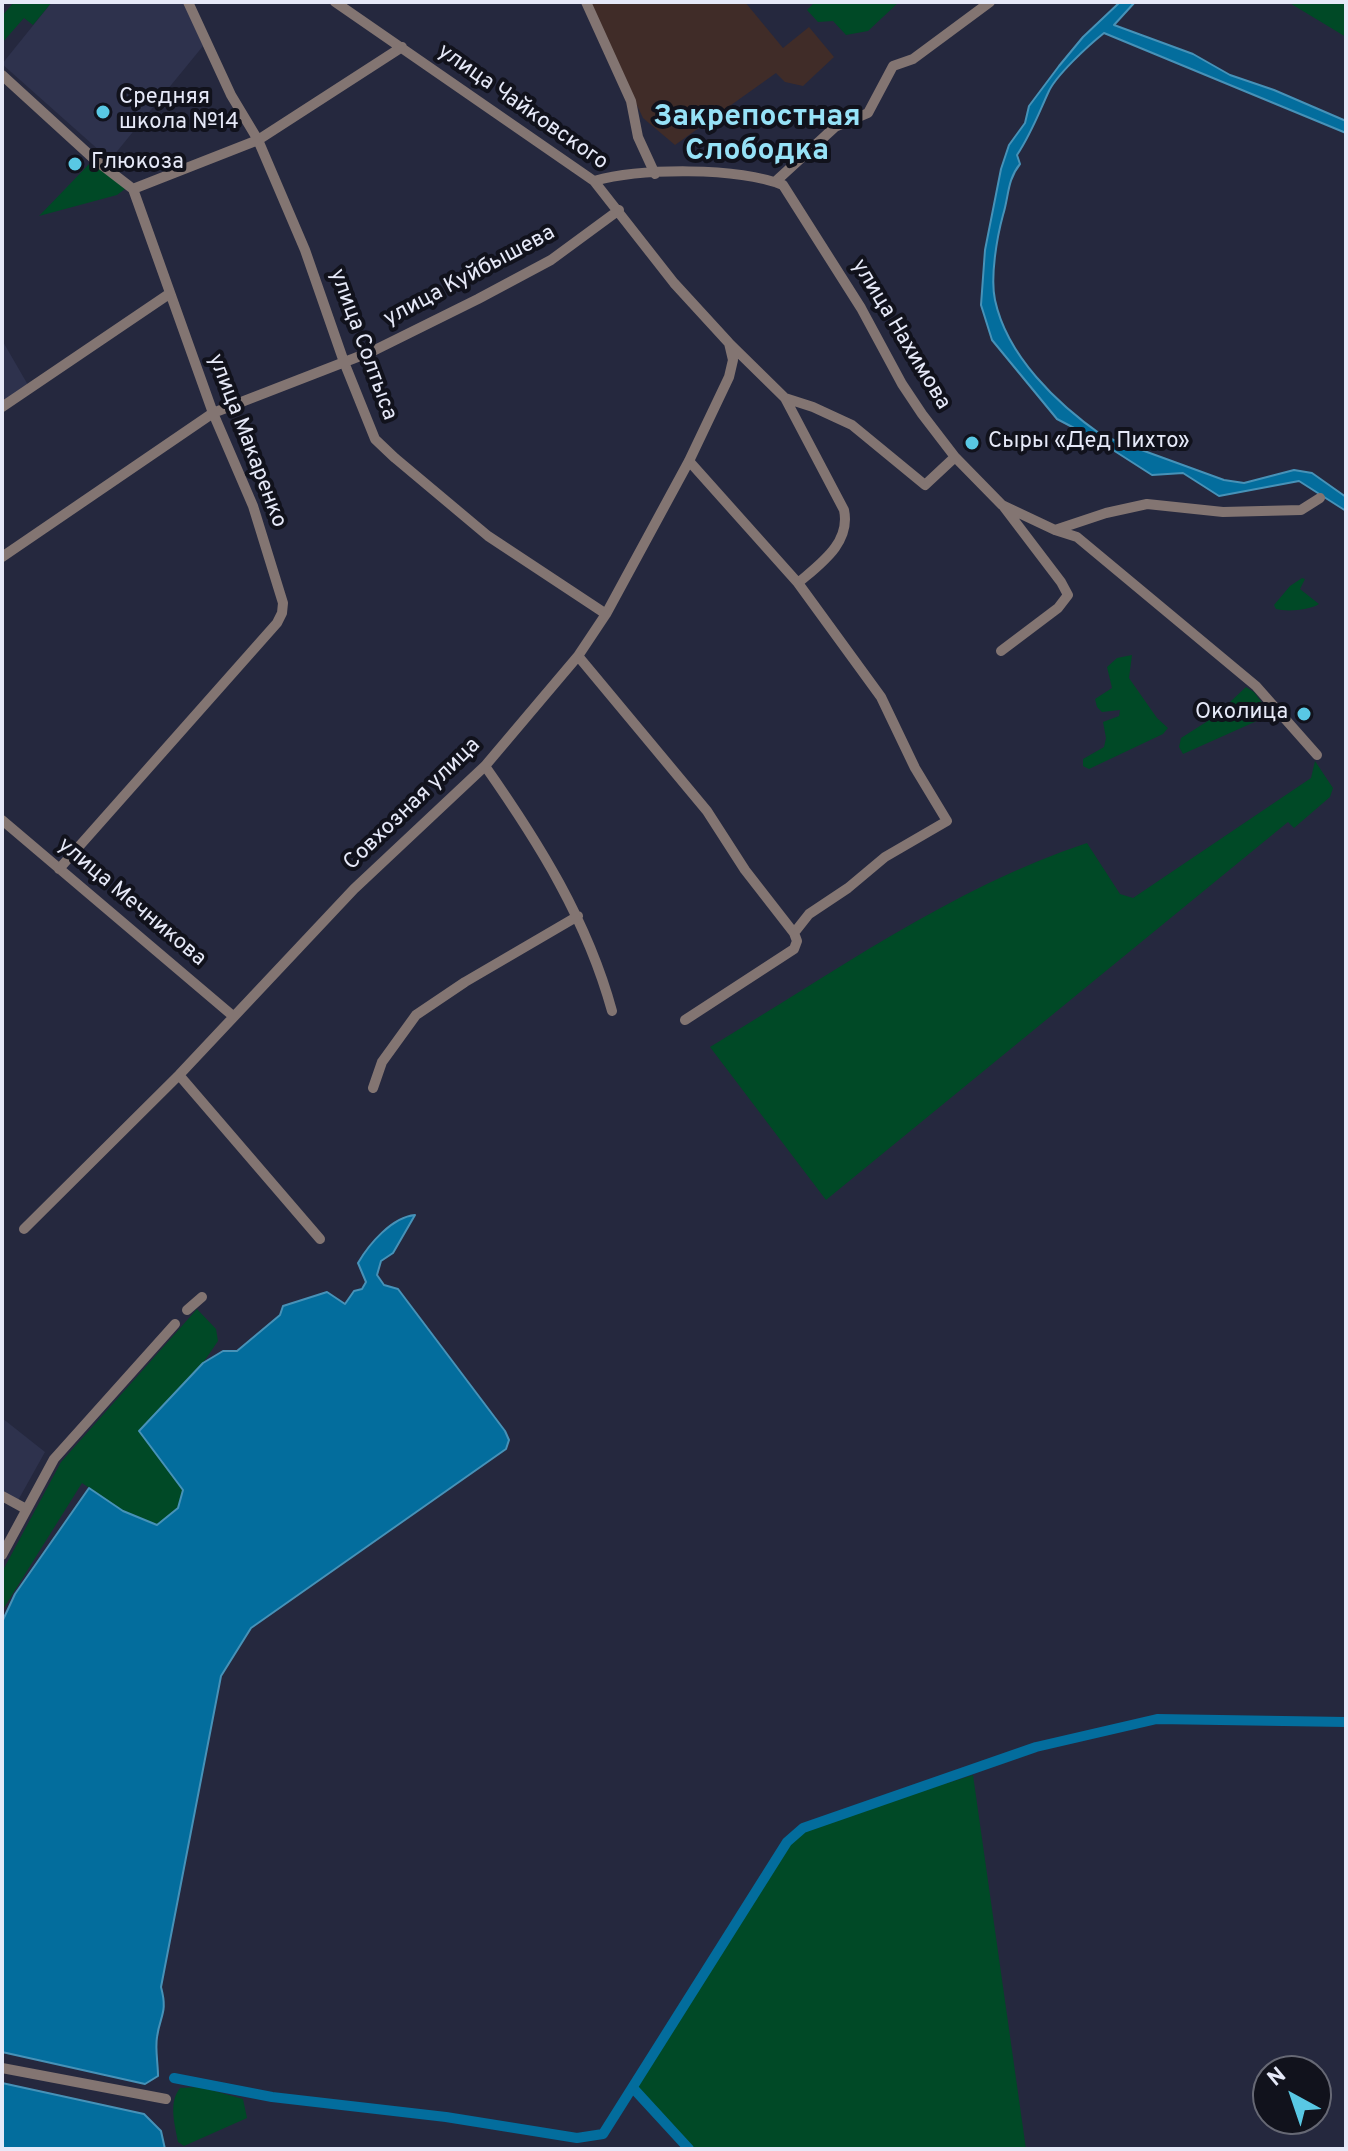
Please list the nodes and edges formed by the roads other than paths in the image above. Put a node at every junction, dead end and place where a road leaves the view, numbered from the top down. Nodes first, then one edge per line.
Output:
1 (188, 2) edge
2 (335, 2) edge
3 (586, 2) edge
4 (990, 2) edge
5 (402, 47) junction
6 (2, 75) edge
7 (258, 140) junction
8 (655, 174) junction
9 (594, 181) junction
10 (775, 182) junction
11 (133, 189) junction
12 (619, 210) junction
13 (169, 294) junction
14 (729, 343) junction
15 (344, 362) junction
16 (785, 398) junction
17 (2, 407) edge
18 (213, 413) junction
19 (955, 457) junction
20 (689, 461) junction
21 (1320, 498) dead end
22 (1002, 505) junction
23 (1055, 530) junction
24 (2, 557) edge
25 (798, 583) junction
26 (606, 614) junction
27 (1001, 651) dead end
28 (578, 656) junction
29 (1317, 755) dead end
30 (485, 766) junction
31 (2, 820) edge
32 (59, 869) junction
33 (578, 916) junction
34 (794, 933) junction
35 (612, 1011) dead end
36 (233, 1016) junction
37 (685, 1020) dead end
38 (179, 1075) junction
39 (373, 1088) dead end
40 (24, 1229) dead end
41 (320, 1239) dead end
42 (202, 1297) dead end
43 (187, 1310) dead end
44 (175, 1324) dead end
45 (2, 1496) edge
46 (26, 1509) junction
47 (2, 1555) edge
48 (2, 2068) edge
49 (166, 2099) dead end

1 - 7 street, улица Солтыса
2 - 5 street, улица Чайковского
3 - 8 street
4 - 10 street
5 - 7 street
5 - 9 street, улица Чайковского
6 - 11 street
7 - 11 street
7 - 15 street, улица Солтыса
8 - 9 street
8 - 10 street
9 - 12 street, улица Чайковского
10 - 19 street, улица Нахимова
11 - 13 street, улица Макаренко
12 - 14 street, улица Чайковского
12 - 15 street, улица Куйбышева
13 - 17 street
13 - 18 street, улица Макаренко
14 - 16 street, улица Чайковского
14 - 20 street, Совхозная улица
15 - 18 street, улица Куйбышева
15 - 26 street, улица Солтыса
16 - 19 street, улица Чайковского
16 - 25 street
18 - 24 street, улица Куйбышева
18 - 32 street, улица Макаренко
19 - 22 street, улица Нахимова
20 - 25 street
20 - 26 street, Совхозная улица
21 - 23 street
22 - 23 street, улица Нахимова
22 - 27 street
23 - 29 street, улица Нахимова
25 - 34 street
26 - 28 street, Совхозная улица
28 - 30 street, Совхозная улица
28 - 34 street
30 - 33 street
30 - 36 street, Совхозная улица
31 - 32 street, улица Мечникова
32 - 36 street, улица Мечникова
33 - 35 street
33 - 39 street
34 - 37 street
36 - 38 street, Совхозная улица
38 - 40 street, Совхозная улица
38 - 41 street
42 - 43 street
44 - 46 street
45 - 46 street
46 - 47 street
48 - 49 street

